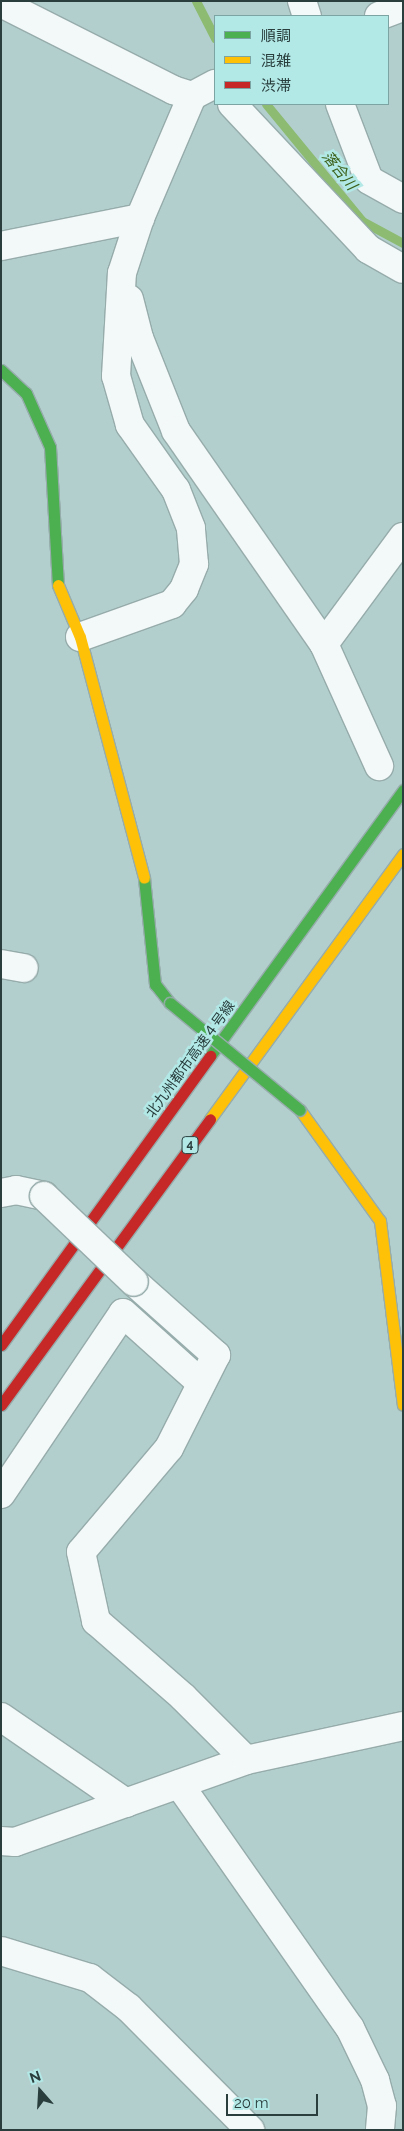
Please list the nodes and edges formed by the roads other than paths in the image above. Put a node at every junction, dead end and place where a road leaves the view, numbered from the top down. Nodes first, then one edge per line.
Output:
1 (302, 1) edge
2 (1, 3) edge
3 (403, 8) edge
4 (307, 15) edge
5 (383, 15) edge
6 (208, 88) edge
7 (233, 105) edge
8 (340, 105) edge
9 (403, 199) edge
10 (140, 218) junction
11 (1, 246) edge
12 (403, 269) edge
13 (122, 273) junction
14 (1, 370) edge
15 (403, 537) edge
16 (80, 637) junction
17 (324, 644) junction
18 (379, 766) dead end
19 (403, 790) edge
20 (403, 854) edge
21 (1, 1193) edge
22 (1, 1345) edge
23 (201, 1383) junction
24 (403, 1404) edge
25 (1, 1405) edge
26 (1, 1494) edge
27 (1, 1717) edge
28 (403, 1726) edge
29 (246, 1760) junction
30 (179, 1784) junction
31 (126, 1803) junction
32 (1, 1841) edge
33 (1, 1951) edge
34 (250, 2130) edge
35 (380, 2130) edge

1 - 4 street
2 - 6 street
3 - 5 street
6 - 10 street
7 - 12 street
8 - 9 street
10 - 11 street
10 - 13 street
13 - 16 street
13 - 17 street
14 - 16 main road
15 - 17 street
16 - 24 main road, bridge
17 - 18 street
19 - 22 main road, 北九州都市高速４号線
20 - 25 main road, 4
21 - 23 street, bridge
23 - 26 street
23 - 29 street
27 - 31 street
28 - 29 street
29 - 30 street
30 - 31 street
30 - 35 street
31 - 32 street
33 - 34 street

